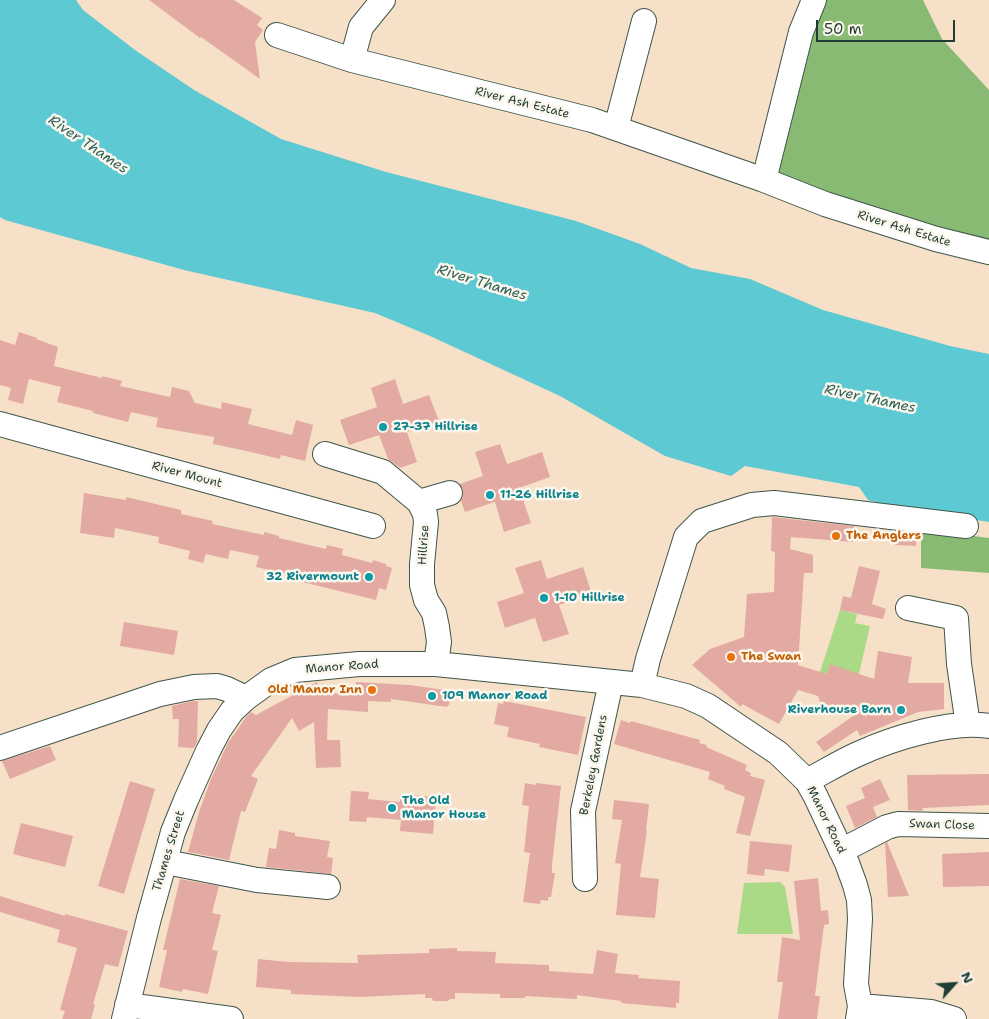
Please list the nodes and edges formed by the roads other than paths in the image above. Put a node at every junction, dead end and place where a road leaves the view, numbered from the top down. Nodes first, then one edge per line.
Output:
1 (383, 0) edge
2 (814, 0) edge
3 (644, 21) dead end
4 (277, 35) dead end
5 (352, 60) junction
6 (616, 128) junction
7 (764, 180) junction
8 (989, 252) edge
9 (0, 424) edge
10 (325, 454) dead end
11 (450, 493) dead end
12 (419, 502) junction
13 (373, 526) dead end
14 (966, 526) dead end
15 (908, 608) dead end
16 (436, 664) junction
17 (611, 682) junction
18 (642, 685) junction
19 (246, 698) junction
20 (979, 726) edge
21 (0, 748) edge
22 (806, 781) junction
23 (989, 826) edge
24 (841, 851) junction
25 (166, 862) junction
26 (585, 879) dead end
27 (328, 887) dead end
28 (125, 1012) edge
29 (859, 1013) edge
30 (231, 1019) edge
31 (954, 1019) edge

1 - 5 street
2 - 7 street
3 - 6 street
4 - 5 street, River Ash Estate
5 - 6 street, River Ash Estate
6 - 7 street, River Ash Estate
7 - 8 street, River Ash Estate
9 - 13 street, River Mount
10 - 12 street
11 - 12 street
12 - 16 street, Hillrise
14 - 18 street
15 - 20 street
16 - 17 street, Manor Road
16 - 19 street, Manor Road
17 - 18 street, Manor Road
17 - 26 street, Berkeley Gardens
18 - 22 street, Manor Road
19 - 21 street
19 - 25 street, Thames Street
20 - 22 street
22 - 24 street, Manor Road
23 - 24 street, Swan Close
24 - 29 street, Manor Road
25 - 27 street
25 - 28 street, Thames Street
28 - 30 street
29 - 31 street

